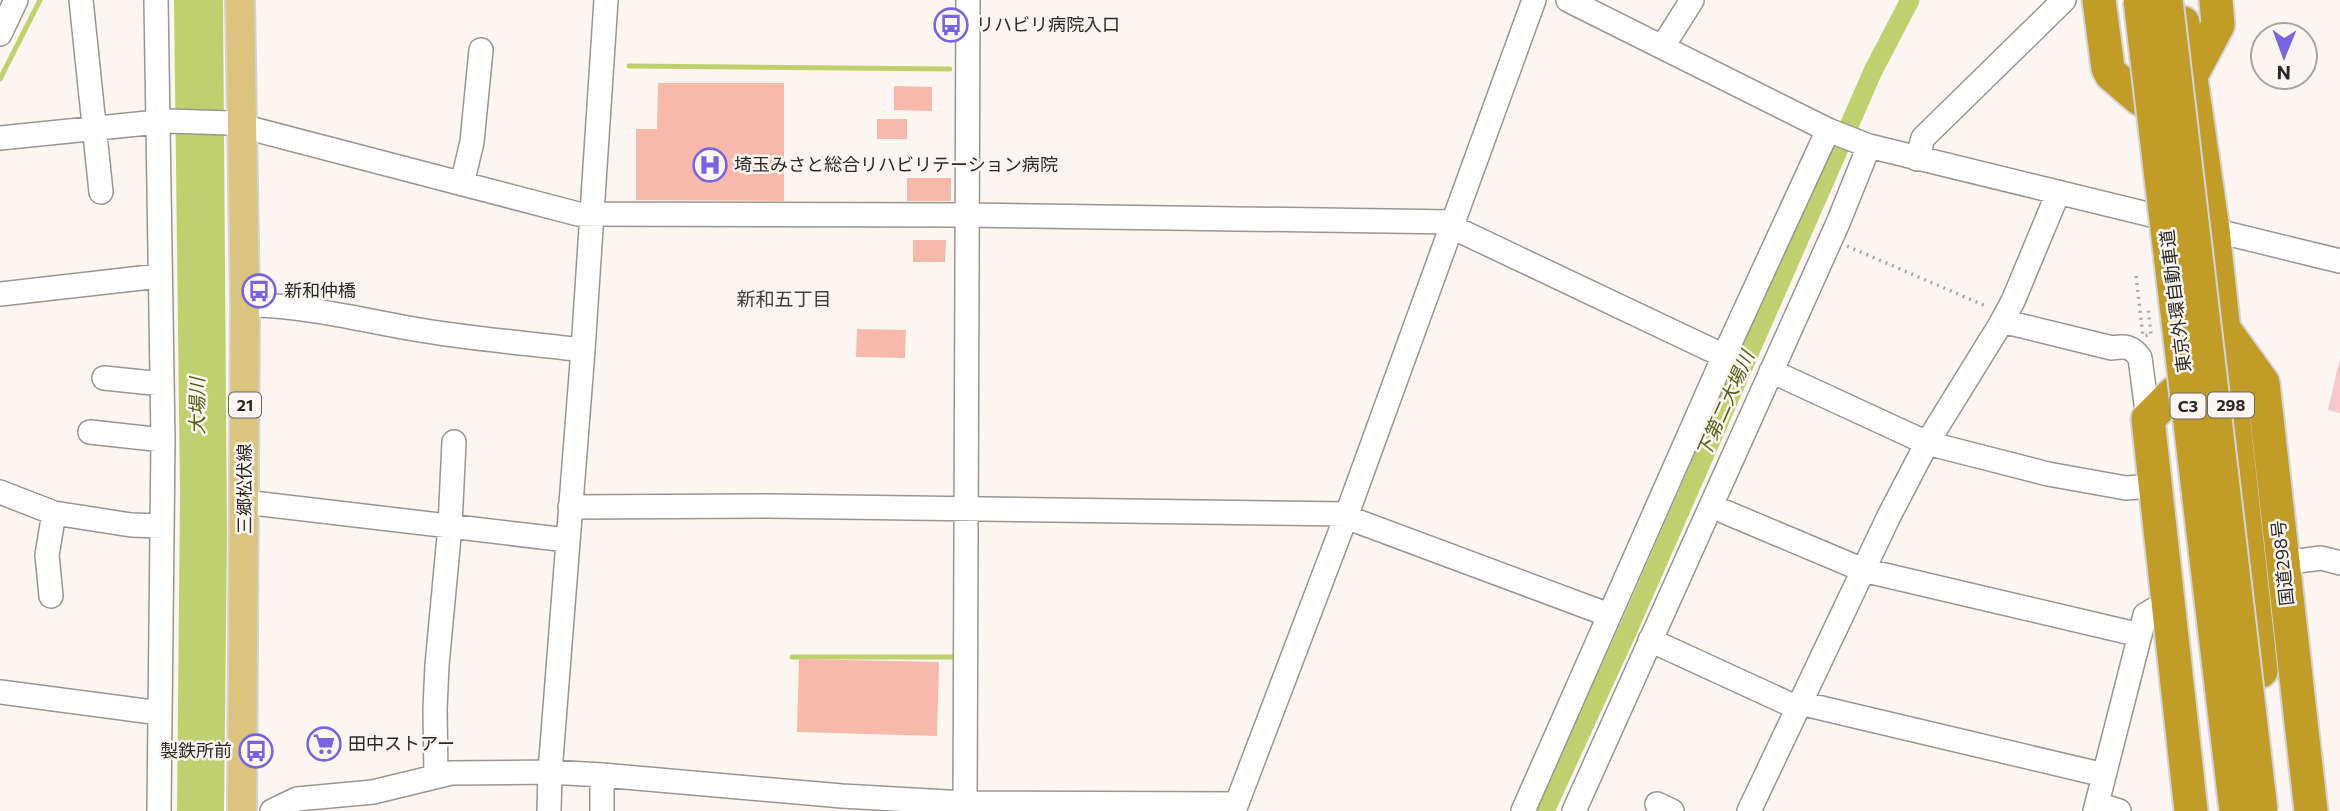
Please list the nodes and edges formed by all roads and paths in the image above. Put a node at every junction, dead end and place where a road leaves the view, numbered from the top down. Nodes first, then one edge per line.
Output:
1 (16, 0) edge
2 (81, 0) edge
3 (156, 0) edge
4 (240, 0) edge
5 (606, 0) edge
6 (968, 0) edge
7 (1534, 0) edge
8 (1567, 0) edge
9 (1692, 0) edge
10 (2064, 0) edge
11 (2099, 0) edge
12 (2128, 0) edge
13 (2140, 0) edge
14 (2166, 0) edge
15 (2179, 0) edge
16 (2216, 0) edge
17 (0, 34) edge
18 (1663, 47) junction
19 (481, 50) dead end
20 (2192, 74) junction
21 (2140, 99) junction
22 (162, 122) junction
23 (236, 125) junction
24 (96, 127) junction
25 (1828, 130) junction
26 (0, 138) edge
27 (1869, 146) junction
28 (1917, 159) junction
29 (462, 184) junction
30 (101, 192) dead end
31 (2058, 193) junction
32 (591, 214) junction
33 (966, 215) junction
34 (2154, 215) junction
35 (1453, 224) junction
36 (2213, 230) junction
37 (1830, 239) junction
38 (2340, 261) edge
39 (159, 276) junction
40 (2136, 276) dead end
41 (0, 294) edge
42 (245, 305) junction
43 (2148, 307) dead end
44 (2004, 318) junction
45 (2223, 327) junction
46 (583, 350) junction
47 (1724, 356) junction
48 (1772, 371) junction
49 (104, 378) dead end
50 (162, 384) junction
51 (2174, 393) junction
52 (2148, 419) junction
53 (90, 432) dead end
54 (163, 440) junction
55 (454, 442) dead end
56 (1927, 443) junction
57 (2154, 486) junction
58 (0, 492) edge
59 (245, 502) junction
60 (1712, 506) junction
61 (570, 508) junction
62 (966, 509) junction
63 (54, 513) junction
64 (1346, 515) junction
65 (162, 526) junction
66 (450, 526) junction
67 (567, 540) junction
68 (2283, 563) junction
69 (2340, 563) edge
70 (1863, 570) junction
71 (51, 596) dead end
72 (2168, 609) junction
73 (1609, 615) junction
74 (2140, 635) junction
75 (1650, 640) junction
76 (0, 692) edge
77 (1799, 705) junction
78 (160, 713) junction
79 (550, 772) junction
80 (436, 775) junction
81 (602, 775) junction
82 (2104, 775) junction
83 (965, 807) edge
84 (2096, 807) edge
85 (1235, 808) edge
86 (159, 811) edge
87 (242, 811) edge
88 (272, 811) edge
89 (550, 811) edge
90 (602, 811) edge
91 (1522, 811) edge
92 (1574, 811) edge
93 (1748, 811) edge
94 (2119, 811) edge
95 (2191, 811) edge
96 (2222, 811) edge
97 (2236, 811) edge
98 (2261, 811) edge
99 (2278, 811) edge
100 (2311, 811) edge

1 - 17 street
2 - 24 street
3 - 22 street
4 - 23 main road, 三郷松伏線 / 21
5 - 32 street
6 - 33 street
7 - 35 street
8 - 18 street
9 - 18 street
10 - 28 street
11 - 21 highway
12 - 21 highway
13 - 97 highway, 東京外環自動車道 / C3, bridge
14 - 98 highway, 東京外環自動車道 / C3, bridge
15 - 20 highway, 国道298号 / 298
16 - 20 highway
18 - 25 street
19 - 29 street
20 - 36 highway, 国道298号 / 298
21 - 34 highway
22 - 23 street
22 - 24 street
22 - 39 street
23 - 29 street
23 - 42 main road, 三郷松伏線 / 21
24 - 26 street
24 - 30 street
25 - 27 street
25 - 47 street
27 - 28 street
27 - 37 street
28 - 31 street
29 - 32 street
31 - 34 street
31 - 44 street
32 - 33 street
32 - 46 street
33 - 35 street
33 - 62 street
34 - 36 street
34 - 51 highway
35 - 47 street
35 - 64 street
36 - 38 street
36 - 45 highway, 国道298号 / 298
37 - 44 path
37 - 48 street
39 - 41 street
39 - 50 street
40 - 43 path
42 - 46 street
42 - 59 main road, 三郷松伏線 / 21
44 - 52 street
44 - 56 street
45 - 68 highway, 国道298号 / 298
45 - 99 highway, 国道298号 / 298
46 - 61 street
47 - 73 street
48 - 56 street
48 - 60 street
49 - 50 street
50 - 54 street
51 - 52 highway
51 - 96 highway
52 - 57 highway
53 - 54 street
54 - 65 street
55 - 66 street
56 - 57 street
56 - 70 street
57 - 72 highway
58 - 63 street
59 - 66 street
59 - 87 main road, 三郷松伏線 / 21
60 - 70 street
60 - 75 street
61 - 62 street
61 - 67 street
62 - 64 street
62 - 83 street
63 - 65 street
63 - 71 street
64 - 73 street
64 - 85 street
65 - 78 street
66 - 67 street
66 - 80 street
67 - 79 street
68 - 69 street
68 - 100 highway, 国道298号 / 298
70 - 74 street
70 - 77 street
72 - 74 street
72 - 95 highway
73 - 91 street
74 - 82 street
75 - 77 street
75 - 92 street
76 - 78 street
77 - 82 street
77 - 93 street
78 - 86 street
79 - 80 street
79 - 81 street
79 - 89 street
80 - 88 street
81 - 83 street
81 - 90 street
82 - 84 street
83 - 85 street
84 - 94 street

